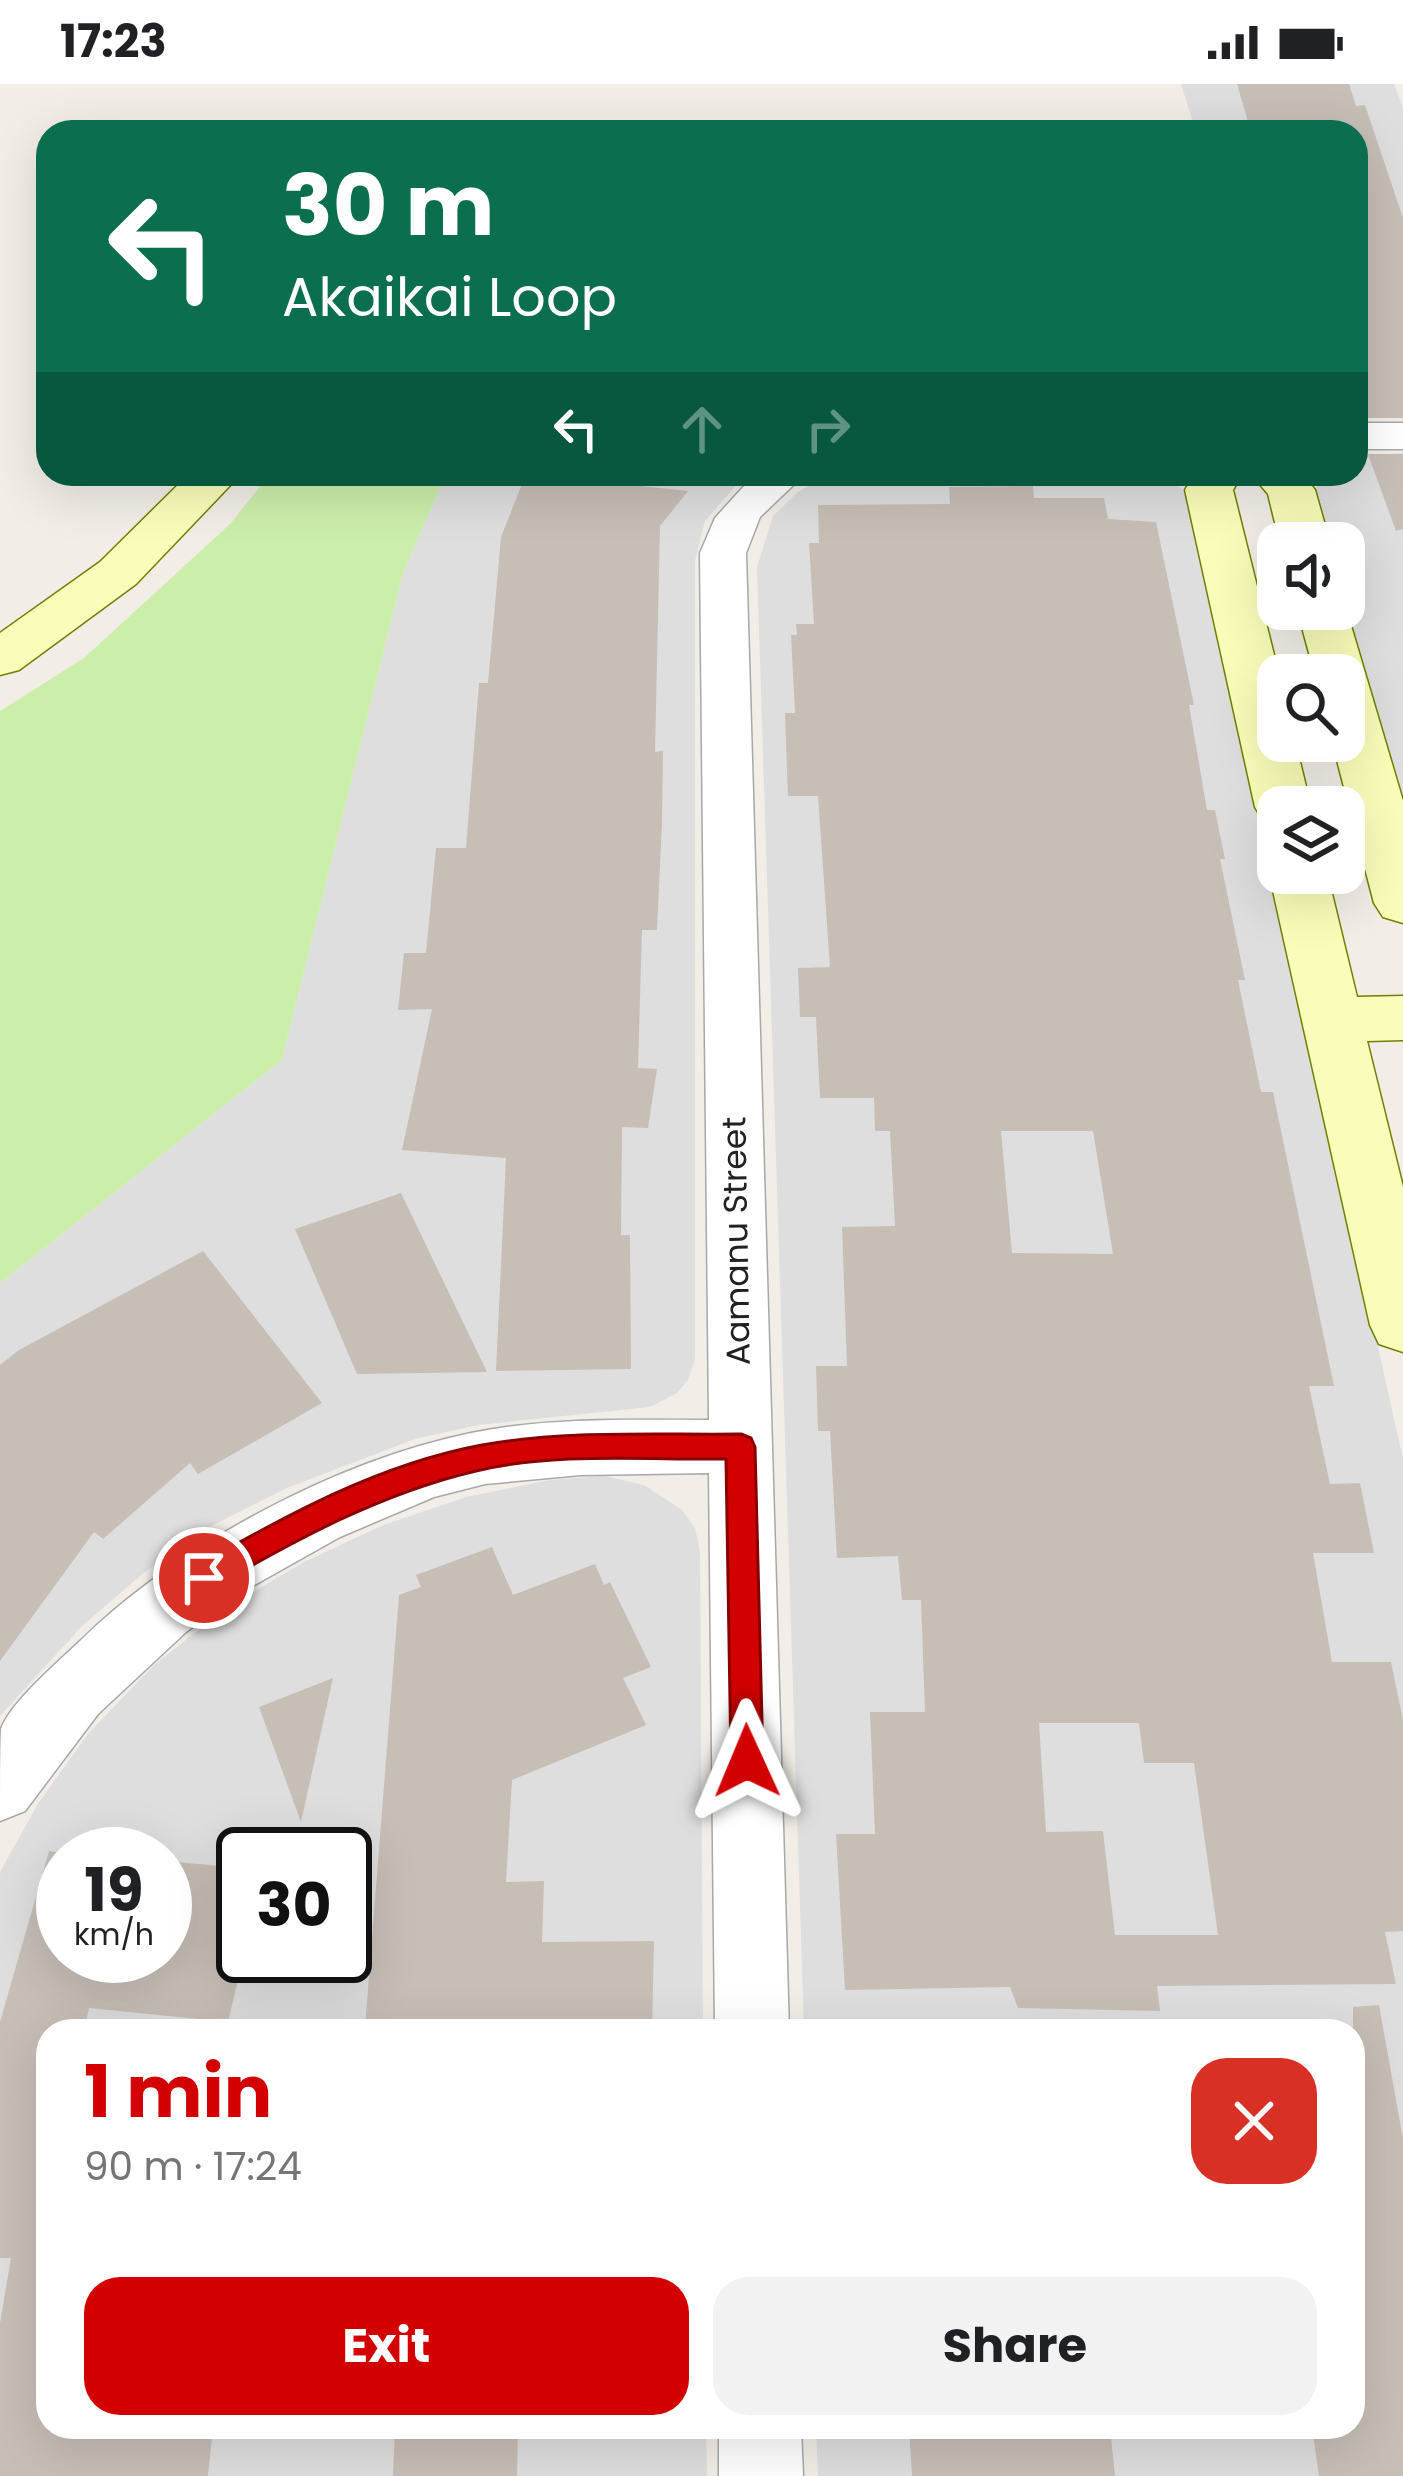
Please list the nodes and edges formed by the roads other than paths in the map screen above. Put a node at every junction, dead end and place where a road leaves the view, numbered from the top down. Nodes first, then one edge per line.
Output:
1 (1368, 436) edge
2 (1403, 436) edge
3 (205, 486) edge
4 (770, 486) edge
5 (1211, 486) edge
6 (1287, 486) edge
7 (1299, 522) edge
8 (0, 658) edge
9 (1365, 762) edge
10 (1278, 786) edge
11 (1303, 894) edge
12 (1403, 903) edge
13 (1332, 1018) junction
14 (1403, 1018) edge
15 (1403, 1325) edge
16 (741, 1447) junction
17 (0, 1788) edge
18 (752, 2019) edge
19 (760, 2439) edge
20 (760, 2476) edge

1 - 2 street
3 - 8 main road
4 - 16 street, Aamanu Street
5 - 10 main road
6 - 7 main road
9 - 12 main road
11 - 13 main road
13 - 14 main road
13 - 15 main road
16 - 17 street
16 - 18 street, Aamanu Street
19 - 20 street

